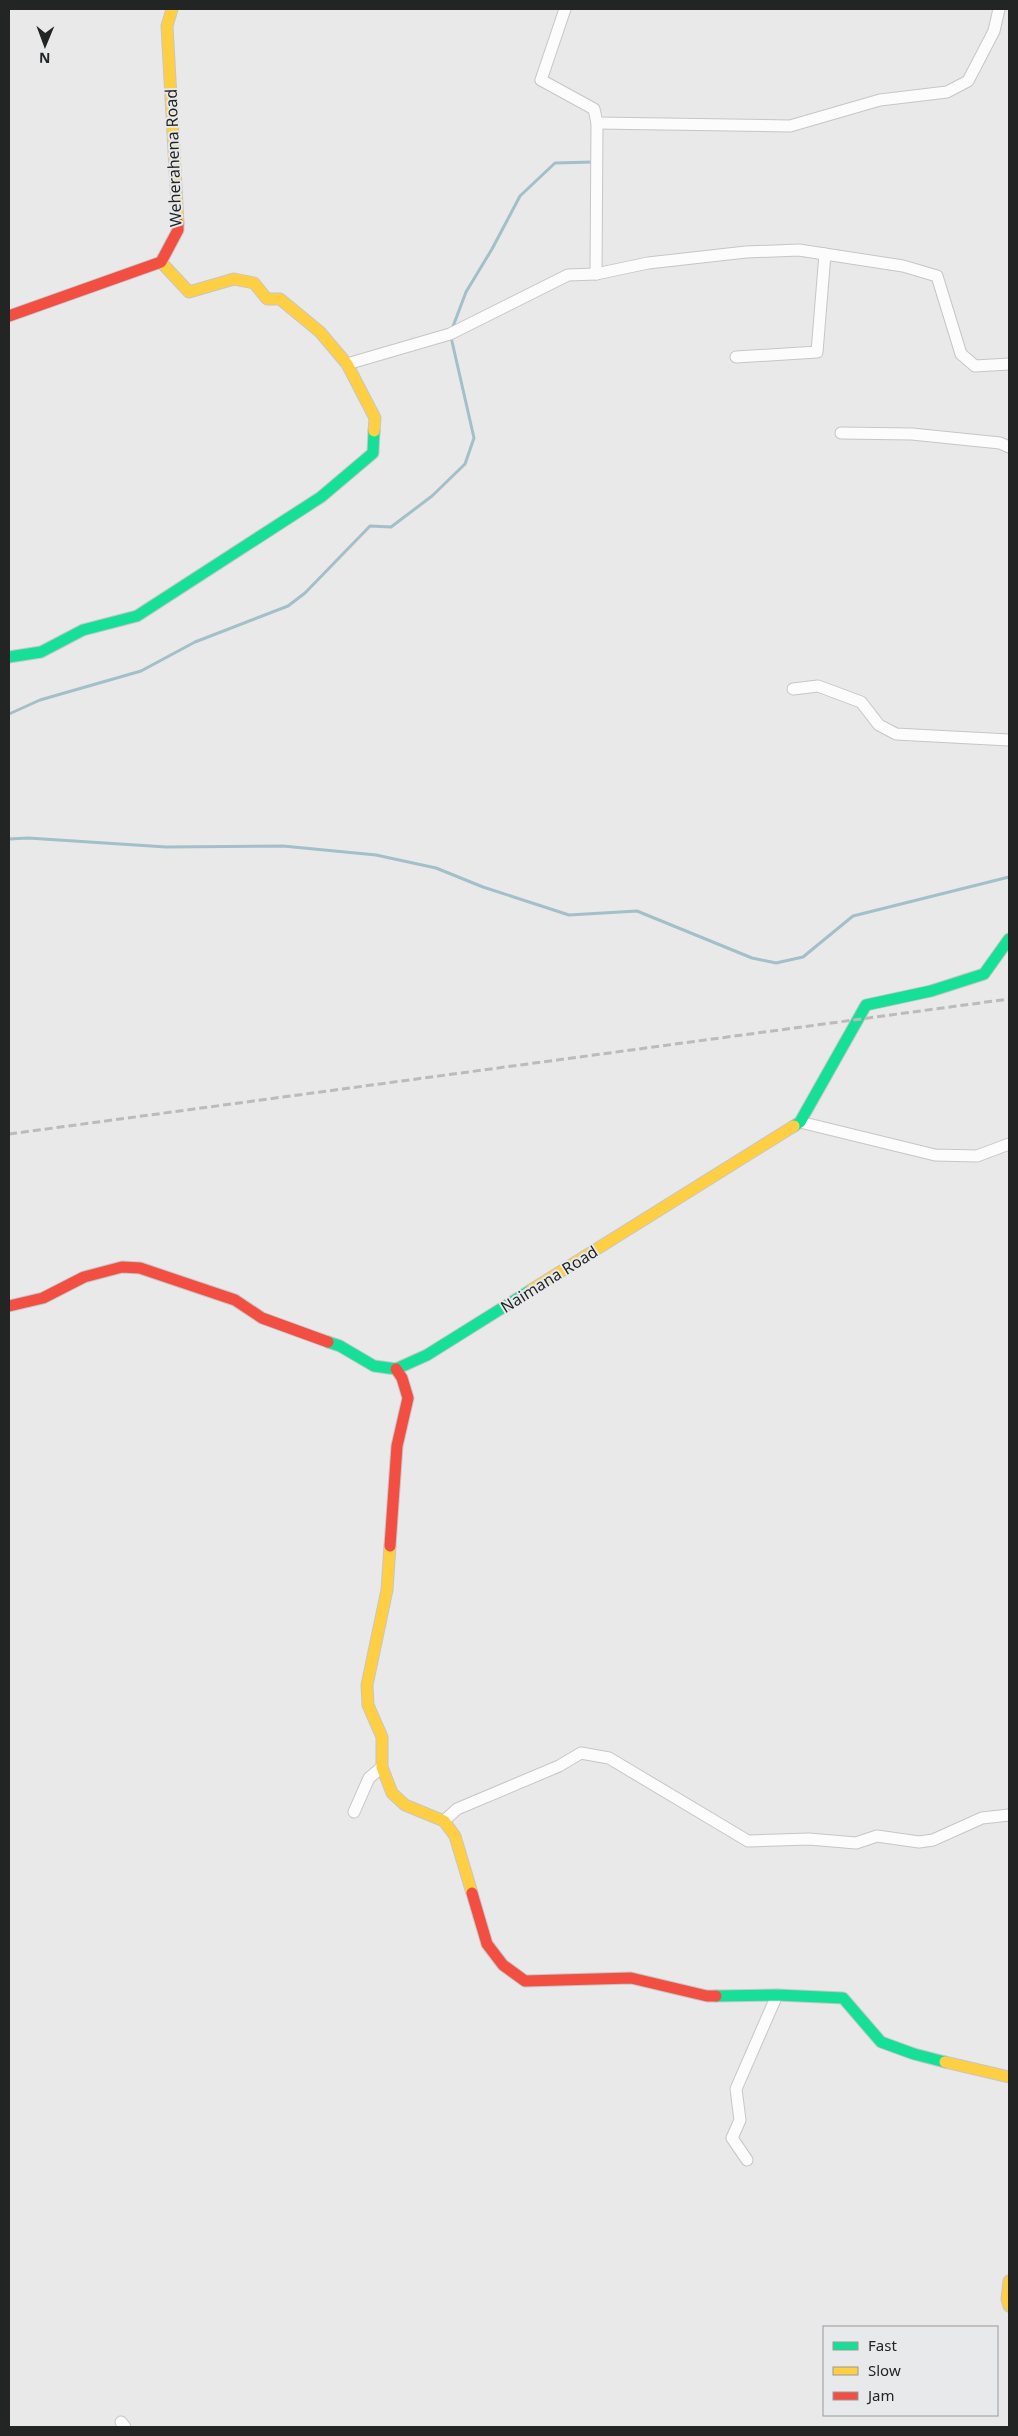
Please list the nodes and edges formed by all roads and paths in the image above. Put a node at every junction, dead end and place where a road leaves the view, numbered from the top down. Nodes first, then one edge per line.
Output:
1 (172, 9) edge
2 (565, 9) edge
3 (999, 9) edge
4 (597, 123) junction
5 (825, 254) junction
6 (161, 262) junction
7 (596, 274) junction
8 (9, 316) edge
9 (736, 356) dead end
10 (347, 364) junction
11 (1009, 364) edge
12 (842, 433) dead end
13 (1009, 447) edge
14 (9, 657) edge
15 (793, 689) dead end
16 (1009, 740) edge
17 (1009, 940) edge
18 (800, 1122) junction
19 (1009, 1144) edge
20 (9, 1306) edge
21 (396, 1369) junction
22 (382, 1767) junction
23 (354, 1812) dead end
24 (1009, 1815) edge
25 (444, 1821) junction
26 (777, 1995) junction
27 (1009, 2077) edge
28 (748, 2160) dead end
29 (1009, 2281) edge
30 (1009, 2306) edge

1 - 6 street, Weherahena Road
2 - 4 street
3 - 4 street
4 - 7 street
5 - 7 street
5 - 9 street
5 - 11 street
6 - 8 street
6 - 10 street
7 - 10 street
10 - 14 street
12 - 13 street
15 - 16 street
17 - 18 street, Naimana Road
18 - 19 street
18 - 21 street, Naimana Road
20 - 21 street
21 - 22 street
22 - 23 street
22 - 25 street
24 - 25 street
25 - 26 street
26 - 27 street
26 - 28 street
29 - 30 street

